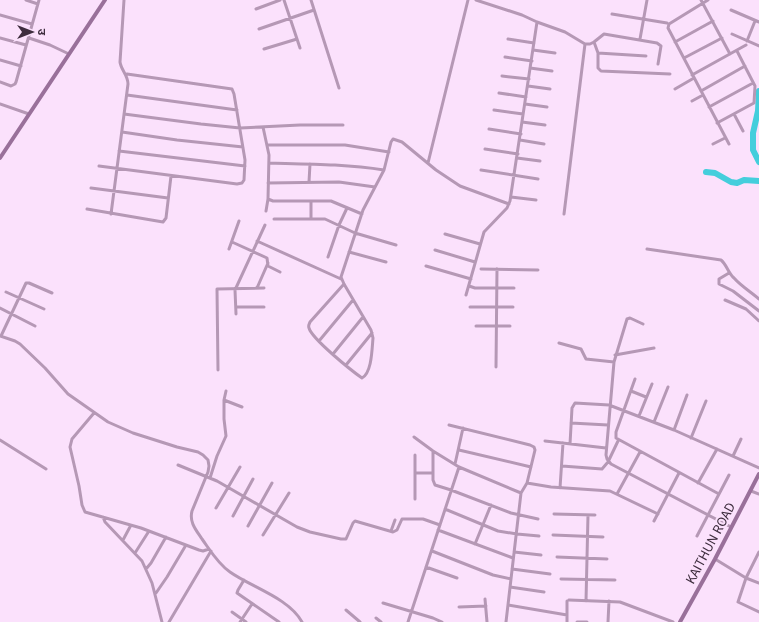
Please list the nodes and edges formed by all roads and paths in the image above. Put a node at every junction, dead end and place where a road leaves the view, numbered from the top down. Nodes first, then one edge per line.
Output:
1 (26, 0) edge
2 (105, 0) edge
3 (124, 0) edge
4 (280, 0) edge
5 (284, 0) edge
6 (312, 0) edge
7 (468, 0) edge
8 (476, 0) edge
9 (647, 0) edge
10 (708, 0) edge
11 (39, 2) edge
12 (702, 2) edge
13 (256, 9) dead end
14 (314, 10) junction
15 (731, 10) dead end
16 (612, 14) dead end
17 (0, 15) edge
18 (290, 18) junction
19 (643, 19) junction
20 (713, 21) junction
21 (757, 21) edge
22 (537, 22) junction
23 (667, 23) dead end
24 (32, 24) junction
25 (259, 29) dead end
26 (732, 34) dead end
27 (0, 38) edge
28 (29, 38) junction
29 (722, 38) junction
30 (297, 39) junction
31 (508, 39) dead end
32 (640, 39) junction
33 (747, 41) junction
34 (594, 42) junction
35 (675, 42) junction
36 (534, 43) junction
37 (585, 44) junction
38 (26, 46) junction
39 (746, 46) dead end
40 (759, 46) edge
41 (300, 48) dead end
42 (264, 49) dead end
43 (533, 50) junction
44 (737, 51) junction
45 (65, 52) junction
46 (555, 53) dead end
47 (598, 53) junction
48 (730, 54) junction
49 (646, 56) dead end
50 (505, 57) dead end
51 (684, 58) junction
52 (0, 60) edge
53 (532, 61) junction
54 (658, 64) dead end
55 (21, 66) junction
56 (745, 66) junction
57 (530, 68) junction
58 (552, 71) dead end
59 (127, 74) junction
60 (670, 74) dead end
61 (502, 76) dead end
62 (693, 76) junction
63 (529, 79) junction
64 (0, 82) edge
65 (753, 83) junction
66 (528, 86) junction
67 (339, 88) dead end
68 (550, 89) dead end
69 (674, 89) dead end
70 (701, 90) junction
71 (499, 93) dead end
72 (126, 95) junction
73 (703, 95) junction
74 (526, 96) junction
75 (692, 101) dead end
76 (0, 104) edge
77 (525, 104) junction
78 (547, 106) dead end
79 (709, 107) junction
80 (237, 110) junction
81 (494, 110) dead end
82 (27, 114) junction
83 (124, 114) junction
84 (524, 114) junction
85 (734, 114) junction
86 (522, 122) junction
87 (718, 123) junction
88 (545, 124) dead end
89 (343, 125) dead end
90 (264, 127) junction
91 (240, 128) junction
92 (489, 129) dead end
93 (743, 131) dead end
94 (122, 132) junction
95 (520, 134) junction
96 (725, 138) junction
97 (520, 140) junction
98 (544, 144) dead end
99 (713, 144) dead end
100 (729, 144) dead end
101 (267, 145) junction
102 (243, 147) junction
103 (485, 149) dead end
104 (119, 151) junction
105 (389, 152) junction
106 (517, 156) junction
107 (0, 158) edge
108 (540, 161) dead end
109 (269, 163) junction
110 (428, 163) junction
111 (310, 164) junction
112 (99, 166) dead end
113 (245, 166) junction
114 (117, 169) junction
115 (384, 170) junction
116 (481, 170) dead end
117 (171, 176) junction
118 (514, 176) junction
119 (538, 179) dead end
120 (309, 182) junction
121 (268, 183) junction
122 (375, 187) junction
123 (92, 188) dead end
124 (114, 191) junction
125 (511, 197) junction
126 (168, 198) junction
127 (268, 199) junction
128 (536, 200) dead end
129 (311, 201) junction
130 (509, 204) junction
131 (347, 208) junction
132 (87, 210) dead end
133 (266, 211) dead end
134 (111, 214) junction
135 (362, 214) junction
136 (564, 214) dead end
137 (274, 219) dead end
138 (311, 219) junction
139 (240, 221) dead end
140 (265, 225) dead end
141 (339, 225) junction
142 (355, 233) junction
143 (445, 234) dead end
144 (257, 241) junction
145 (232, 242) junction
146 (480, 244) junction
147 (396, 245) dead end
148 (229, 249) dead end
149 (647, 249) dead end
150 (435, 250) dead end
151 (252, 251) junction
152 (349, 252) junction
153 (328, 257) dead end
154 (386, 262) dead end
155 (475, 262) junction
156 (268, 263) junction
157 (426, 266) dead end
158 (482, 269) dead end
159 (497, 269) junction
160 (538, 270) dead end
161 (280, 272) dead end
162 (729, 273) junction
163 (341, 279) junction
164 (471, 279) junction
165 (344, 284) junction
166 (469, 286) junction
167 (257, 288) junction
168 (264, 288) dead end
169 (497, 288) junction
170 (514, 288) dead end
171 (236, 289) junction
172 (6, 292) dead end
173 (52, 293) dead end
174 (466, 295) dead end
175 (19, 298) junction
176 (759, 299) edge
177 (353, 300) junction
178 (725, 300) dead end
179 (236, 307) junction
180 (264, 307) dead end
181 (470, 307) dead end
182 (497, 307) junction
183 (513, 307) dead end
184 (0, 308) edge
185 (44, 309) dead end
186 (759, 311) edge
187 (11, 314) junction
188 (236, 314) dead end
189 (363, 317) junction
190 (759, 321) edge
191 (643, 324) dead end
192 (35, 326) dead end
193 (476, 326) dead end
194 (497, 326) junction
195 (510, 326) dead end
196 (372, 333) junction
197 (0, 336) edge
198 (319, 341) junction
199 (559, 343) dead end
200 (654, 348) dead end
201 (333, 354) junction
202 (616, 355) junction
203 (614, 362) junction
204 (346, 365) junction
205 (496, 367) dead end
206 (218, 370) dead end
207 (635, 379) dead end
208 (652, 384) dead end
209 (668, 387) dead end
210 (226, 391) dead end
211 (631, 391) junction
212 (687, 395) dead end
213 (646, 397) junction
214 (224, 400) junction
215 (706, 401) dead end
216 (609, 405) junction
217 (242, 407) dead end
218 (624, 411) junction
219 (94, 413) junction
220 (639, 416) junction
221 (654, 422) junction
222 (571, 423) junction
223 (449, 425) dead end
224 (608, 425) junction
225 (463, 428) junction
226 (674, 430) junction
227 (414, 437) dead end
228 (691, 438) junction
229 (741, 439) dead end
230 (0, 440) edge
231 (545, 441) dead end
232 (618, 441) junction
233 (563, 443) junction
234 (570, 444) junction
235 (606, 448) junction
236 (717, 449) junction
237 (459, 450) junction
238 (433, 451) junction
239 (640, 452) junction
240 (415, 455) dead end
241 (733, 456) junction
242 (608, 462) junction
243 (455, 464) junction
244 (178, 465) dead end
245 (562, 466) junction
246 (240, 467) dead end
247 (459, 467) junction
248 (531, 467) junction
249 (759, 468) edge
250 (46, 469) dead end
251 (415, 473) junction
252 (433, 473) junction
253 (629, 473) junction
254 (679, 473) junction
255 (759, 474) edge
256 (729, 475) dead end
257 (208, 477) junction
258 (253, 479) dead end
259 (272, 483) dead end
260 (527, 483) junction
261 (698, 483) junction
262 (228, 488) junction
263 (560, 488) junction
264 (451, 490) junction
265 (751, 491) junction
266 (289, 492) dead end
267 (521, 493) junction
268 (617, 494) junction
269 (668, 494) junction
270 (719, 494) junction
271 (759, 494) edge
272 (243, 497) junction
273 (415, 499) dead end
274 (491, 505) junction
275 (260, 506) junction
276 (216, 508) dead end
277 (445, 509) junction
278 (554, 514) dead end
279 (658, 514) junction
280 (276, 515) junction
281 (519, 515) junction
282 (588, 515) junction
283 (595, 515) dead end
284 (708, 515) junction
285 (233, 516) dead end
286 (104, 517) junction
287 (538, 519) dead end
288 (395, 520) dead end
289 (654, 521) dead end
290 (131, 525) junction
291 (440, 525) junction
292 (482, 525) junction
293 (248, 526) dead end
294 (731, 526) junction
295 (438, 530) junction
296 (149, 531) junction
297 (391, 531) junction
298 (517, 534) junction
299 (263, 535) dead end
300 (553, 535) dead end
301 (539, 536) dead end
302 (588, 536) junction
303 (697, 536) dead end
304 (166, 537) junction
305 (603, 537) dead end
306 (123, 540) junction
307 (475, 544) junction
308 (186, 545) junction
309 (210, 550) junction
310 (432, 551) junction
311 (514, 552) junction
312 (135, 553) junction
313 (541, 554) dead end
314 (759, 554) edge
315 (557, 557) dead end
316 (513, 558) junction
317 (587, 558) junction
318 (607, 559) dead end
319 (715, 559) junction
320 (426, 567) junction
321 (146, 569) junction
322 (512, 570) junction
323 (550, 574) dead end
324 (457, 578) dead end
325 (746, 578) junction
326 (511, 579) junction
327 (561, 579) dead end
328 (244, 580) junction
329 (587, 580) junction
330 (615, 580) dead end
331 (759, 583) edge
332 (510, 587) junction
333 (544, 592) dead end
334 (156, 594) junction
335 (485, 599) dead end
336 (586, 601) junction
337 (609, 601) junction
338 (383, 603) dead end
339 (252, 604) junction
340 (508, 605) junction
341 (486, 606) junction
342 (459, 607) dead end
343 (346, 610) dead end
344 (411, 611) junction
345 (232, 612) dead end
346 (759, 612) edge
347 (567, 615) junction
348 (376, 618) dead end
349 (241, 620) edge
350 (162, 622) edge
351 (170, 622) edge
352 (246, 622) edge
353 (279, 622) edge
354 (302, 622) edge
355 (360, 622) edge
356 (381, 622) edge
357 (408, 622) edge
358 (442, 622) edge
359 (487, 622) edge
360 (506, 622) edge
361 (566, 622) edge
362 (577, 622) edge
363 (586, 622) edge
364 (608, 622) edge
365 (673, 622) edge
366 (680, 622) edge

1 - 11 street
2 - 45 street
3 - 59 street
4 - 13 street
5 - 18 street
6 - 14 street
7 - 110 street
8 - 22 street
9 - 19 street
10 - 12 street
11 - 24 street
12 - 20 street
12 - 35 street
14 - 18 street
14 - 67 street
15 - 21 street
16 - 19 street
17 - 24 street
18 - 25 street
18 - 30 street
19 - 23 street
19 - 32 street
20 - 29 street
20 - 35 street
21 - 33 street
22 - 36 street
22 - 37 street
24 - 28 street
26 - 33 street
27 - 38 street
28 - 38 street
28 - 45 street
29 - 48 street
29 - 51 street
30 - 41 street
30 - 42 street
31 - 36 street
32 - 34 street
32 - 54 street
33 - 40 street
34 - 37 street
34 - 47 street
35 - 51 street
36 - 43 street
37 - 136 street
38 - 55 street
39 - 44 street
43 - 46 street
43 - 53 street
44 - 48 street
44 - 56 street
45 - 82 street
47 - 49 street
47 - 60 street
48 - 62 street
50 - 53 street
51 - 62 street
52 - 55 street
53 - 57 street
55 - 64 street
56 - 65 street
56 - 70 street
57 - 58 street
57 - 63 street
59 - 72 street
59 - 80 street
61 - 63 street
62 - 69 street
62 - 70 street
63 - 66 street
65 - 79 street
65 - 85 street
66 - 68 street
66 - 74 street
70 - 73 street
71 - 74 street
72 - 80 street
72 - 83 street
73 - 75 street
73 - 79 street
74 - 77 street
76 - 82 street
77 - 78 street
77 - 84 street
79 - 87 street
80 - 91 street
81 - 84 street
82 - 107 street
83 - 91 street
83 - 94 street
84 - 86 street
85 - 87 street
85 - 93 street
86 - 88 street
86 - 95 street
87 - 96 street
89 - 90 street
90 - 91 street
90 - 101 street
91 - 102 street
92 - 95 street
94 - 102 street
94 - 104 street
95 - 97 street
96 - 99 street
96 - 100 street
97 - 98 street
97 - 106 street
101 - 105 street
101 - 109 street
102 - 113 street
103 - 106 street
104 - 113 street
104 - 114 street
105 - 110 street
105 - 115 street
106 - 108 street
106 - 118 street
109 - 111 street
109 - 121 street
110 - 130 street
111 - 115 street
111 - 120 street
112 - 114 street
113 - 117 street
114 - 117 street
114 - 124 street
115 - 122 street
116 - 118 street
117 - 126 street
118 - 119 street
118 - 125 street
120 - 121 street
120 - 122 street
121 - 127 street
122 - 135 street
123 - 124 street
124 - 126 street
124 - 134 street
125 - 128 street
125 - 130 street
126 - 134 street
127 - 129 street
127 - 133 street
129 - 131 street
129 - 138 street
130 - 146 street
131 - 135 street
131 - 141 street
132 - 134 street
135 - 142 street
137 - 138 street
138 - 141 street
139 - 145 street
140 - 144 street
141 - 142 street
141 - 153 street
142 - 147 street
142 - 152 street
143 - 146 street
144 - 151 street
144 - 163 street
145 - 148 street
145 - 151 street
146 - 155 street
149 - 162 street
150 - 155 street
151 - 156 street
151 - 171 street
152 - 154 street
152 - 163 street
155 - 164 street
156 - 161 street
156 - 167 street
157 - 164 street
158 - 159 street
159 - 160 street
159 - 169 street
162 - 176 street
162 - 186 street
163 - 165 street
164 - 166 street
165 - 177 street
165 - 198 street
166 - 169 street
166 - 174 street
167 - 168 street
167 - 171 street
169 - 170 street
169 - 182 street
171 - 179 street
171 - 206 street
172 - 175 street
173 - 175 street
175 - 185 street
175 - 187 street
177 - 189 street
177 - 198 street
178 - 190 street
179 - 180 street
179 - 188 street
181 - 182 street
182 - 183 street
182 - 194 street
184 - 187 street
187 - 192 street
187 - 197 street
189 - 196 street
189 - 201 street
191 - 202 street
193 - 194 street
194 - 195 street
194 - 205 street
196 - 204 street
196 - 204 street
197 - 219 street
198 - 201 street
199 - 203 street
200 - 202 street
201 - 204 street
202 - 203 street
203 - 216 street
207 - 211 street
208 - 213 street
209 - 221 street
210 - 214 street
211 - 213 street
211 - 218 street
212 - 226 street
213 - 220 street
214 - 217 street
214 - 257 street
215 - 228 street
216 - 218 street
216 - 222 street
216 - 224 street
218 - 220 street
218 - 232 street
219 - 257 street
219 - 286 street
220 - 221 street
221 - 226 street
222 - 224 street
222 - 234 street
223 - 225 street
224 - 235 street
225 - 237 street
225 - 248 street
226 - 228 street
227 - 238 street
228 - 236 street
229 - 241 street
230 - 250 street
231 - 233 street
232 - 239 street
232 - 242 street
233 - 234 street
233 - 245 street
234 - 235 street
235 - 242 street
236 - 241 street
236 - 261 street
237 - 243 street
237 - 248 street
238 - 243 street
238 - 252 street
239 - 253 street
239 - 254 street
240 - 251 street
241 - 249 street
242 - 245 street
242 - 253 street
243 - 247 street
244 - 257 street
245 - 263 street
246 - 262 street
247 - 264 street
247 - 267 street
248 - 260 street
251 - 252 street
251 - 273 street
252 - 264 street
253 - 268 street
253 - 269 street
254 - 261 street
254 - 269 street
255 - 265 street, KAITHUN ROAD
256 - 270 street
257 - 262 street
257 - 309 street
258 - 272 street
259 - 275 street
260 - 263 street
260 - 267 street
261 - 270 street
262 - 272 street
262 - 276 street
263 - 268 street
264 - 274 street
264 - 277 street
265 - 271 street
265 - 294 street, KAITHUN ROAD
266 - 280 street
267 - 281 street
268 - 279 street
269 - 279 street
269 - 284 street
270 - 284 street
272 - 275 street
272 - 285 street
274 - 281 street
274 - 292 street
275 - 280 street
275 - 293 street
277 - 291 street
277 - 292 street
278 - 282 street
279 - 289 street
280 - 297 street
280 - 299 street
281 - 287 street
281 - 298 street
282 - 283 street
282 - 302 street
284 - 294 street
284 - 303 street
286 - 290 street
286 - 306 street
288 - 297 street
290 - 296 street
290 - 306 street
291 - 295 street
291 - 297 street
292 - 298 street
292 - 307 street
294 - 319 street, KAITHUN ROAD
295 - 307 street
295 - 310 street
296 - 304 street
296 - 312 street
298 - 301 street
298 - 311 street
300 - 302 street
302 - 305 street
302 - 317 street
304 - 308 street
304 - 321 street
306 - 312 street
307 - 316 street
308 - 309 street
308 - 334 street
309 - 328 street
309 - 351 street
310 - 320 street
310 - 326 street
311 - 313 street
311 - 316 street
312 - 321 street
314 - 325 street
315 - 317 street
316 - 322 street
317 - 318 street
317 - 329 street
319 - 325 street
319 - 366 street, KAITHUN ROAD
320 - 324 street
320 - 344 street
321 - 334 street
322 - 323 street
322 - 326 street
325 - 331 street
325 - 346 street
326 - 332 street
327 - 329 street
328 - 339 street
328 - 354 street
329 - 330 street
329 - 336 street
332 - 333 street
332 - 340 street
334 - 350 street
335 - 341 street
336 - 337 street
336 - 347 street
337 - 364 street
337 - 365 street
338 - 344 street
339 - 349 street
339 - 353 street
340 - 347 street
340 - 360 street
341 - 342 street
341 - 359 street
343 - 355 street
344 - 357 street
344 - 358 street
345 - 349 street
347 - 361 street
348 - 356 street
349 - 352 street
362 - 363 street

